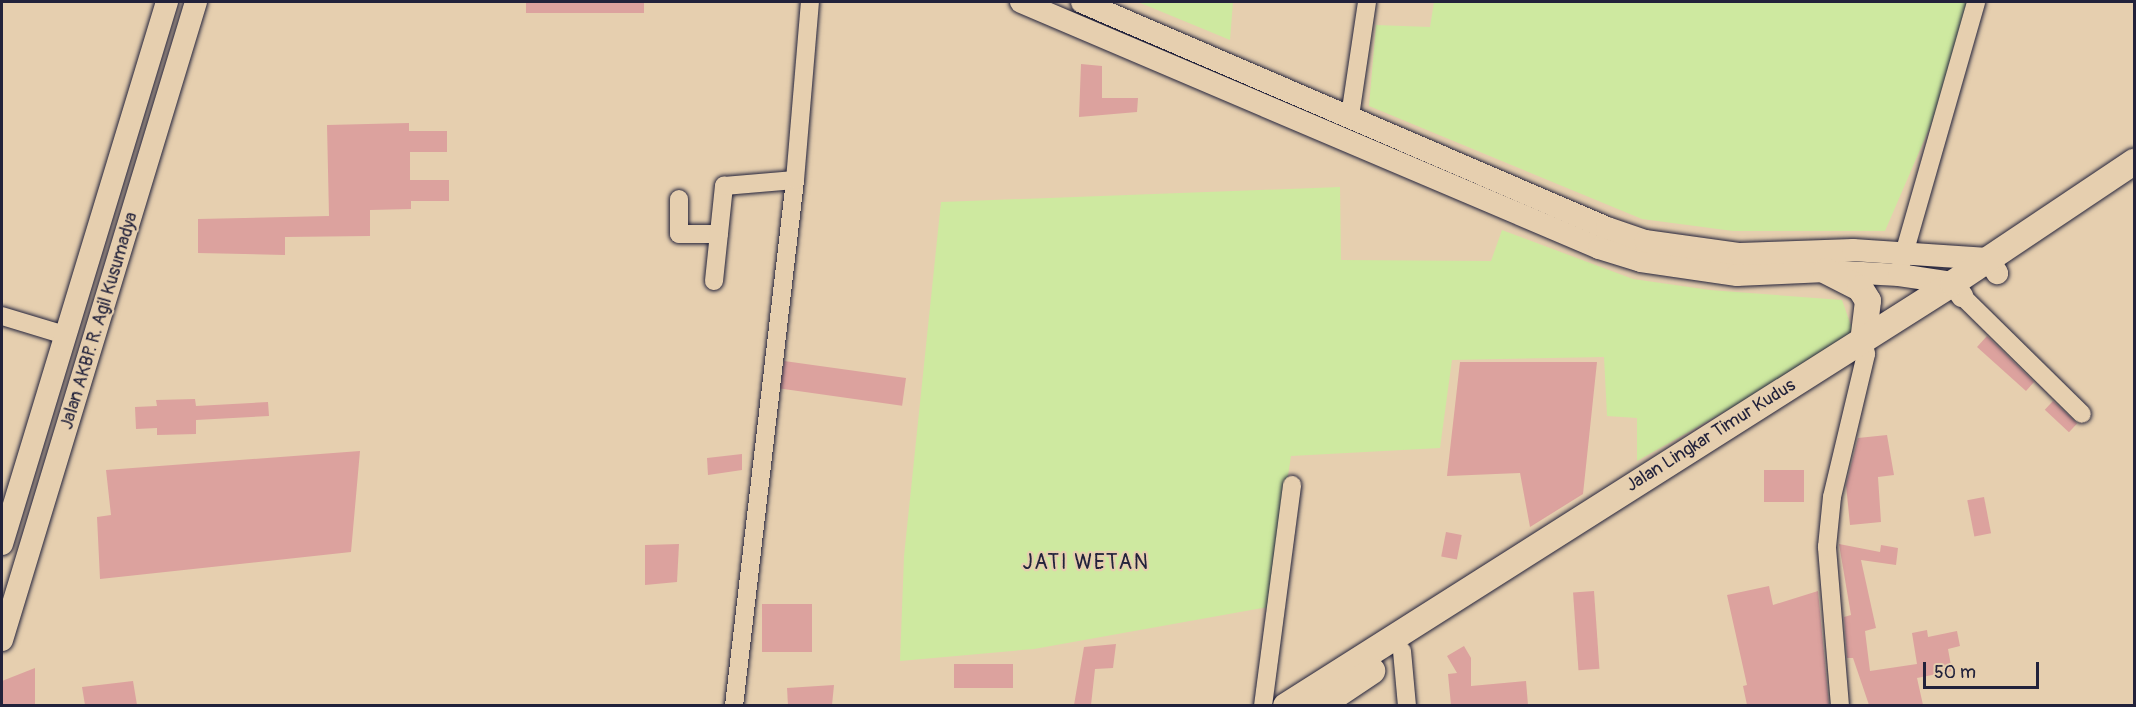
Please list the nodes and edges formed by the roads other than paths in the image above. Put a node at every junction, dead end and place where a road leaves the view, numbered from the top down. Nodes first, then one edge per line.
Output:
1 (167, 2) edge
2 (196, 2) edge
3 (810, 2) edge
4 (1021, 2) edge
5 (1082, 2) edge
6 (1367, 2) edge
7 (1976, 2) edge
8 (1350, 116) junction
9 (2134, 162) edge
10 (795, 180) junction
11 (2134, 181) edge
12 (679, 199) dead end
13 (719, 234) junction
14 (1901, 265) junction
15 (1993, 266) junction
16 (1826, 271) junction
17 (714, 281) dead end
18 (1957, 289) junction
19 (2, 316) edge
20 (64, 335) junction
21 (1864, 346) junction
22 (2082, 414) dead end
23 (1292, 485) dead end
24 (2, 544) edge
25 (2, 640) edge
26 (1402, 651) junction
27 (734, 705) edge
28 (1263, 705) edge
29 (1286, 705) edge
30 (1320, 705) edge
31 (1407, 705) edge
32 (1840, 705) edge

1 - 20 main road, Jalan AKBP. R. Agil Kusumadya
2 - 25 main road, Jalan AKBP. R. Agil Kusumadya
3 - 10 street
4 - 16 main road
5 - 8 main road
6 - 8 street
7 - 14 street
8 - 14 main road
9 - 15 highway, Jalan Lingkar Timur Kudus
10 - 13 street
10 - 27 street
11 - 15 highway, Jalan Lingkar Timur Kudus
12 - 13 street
13 - 17 street
14 - 15 main road
14 - 16 main road
14 - 18 main road
15 - 18 highway, Jalan Lingkar Timur Kudus
16 - 21 highway
18 - 21 highway, Jalan Lingkar Timur Kudus
18 - 22 street
19 - 20 street
20 - 24 main road, Jalan AKBP. R. Agil Kusumadya
21 - 26 highway, Jalan Lingkar Timur Kudus
21 - 29 highway, Jalan Lingkar Timur Kudus
21 - 32 street
23 - 28 street
26 - 30 highway, Jalan Lingkar Timur Kudus
26 - 31 street

